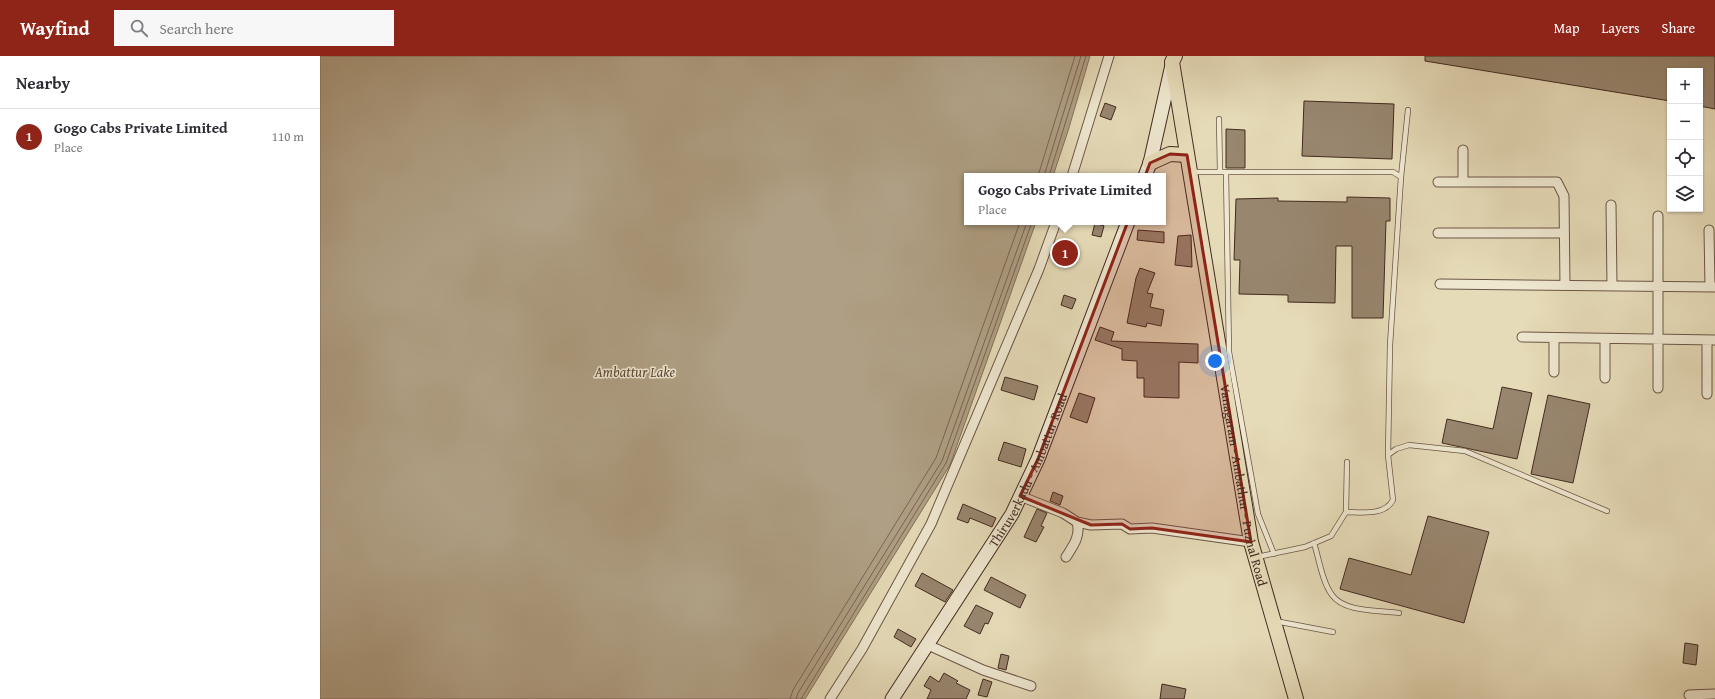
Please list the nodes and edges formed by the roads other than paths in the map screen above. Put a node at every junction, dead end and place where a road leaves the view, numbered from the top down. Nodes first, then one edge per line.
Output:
1 (1109, 56) edge
2 (1173, 59) edge
3 (1408, 110) dead end
4 (1219, 118) dead end
5 (1463, 150) dead end
6 (1187, 155) junction
7 (1148, 170) edge
8 (1190, 172) junction
9 (1223, 172) junction
10 (1073, 173) edge
11 (1401, 177) junction
12 (1438, 182) dead end
13 (1463, 182) junction
14 (1611, 206) dead end
15 (1658, 216) dead end
16 (1055, 225) edge
17 (1127, 225) edge
18 (1709, 230) dead end
19 (1564, 232) junction
20 (1438, 233) dead end
21 (1440, 284) dead end
22 (1565, 285) junction
23 (1612, 286) junction
24 (1659, 286) junction
25 (1712, 287) edge
26 (1522, 338) dead end
27 (1554, 338) junction
28 (1605, 339) junction
29 (1659, 339) junction
30 (1711, 340) edge
31 (1554, 372) dead end
32 (1605, 378) dead end
33 (1658, 388) dead end
34 (1707, 394) dead end
35 (1388, 455) junction
36 (1347, 462) dead end
37 (1020, 496) junction
38 (1607, 511) dead end
39 (1346, 512) junction
40 (1077, 522) junction
41 (1251, 542) junction
42 (1314, 543) junction
43 (1274, 554) junction
44 (1255, 557) junction
45 (1066, 558) dead end
46 (1399, 613) dead end
47 (1274, 621) junction
48 (1334, 632) dead end
49 (928, 645) junction
50 (1031, 686) dead end
51 (1715, 694) edge
52 (1689, 695) dead end
53 (830, 699) edge
54 (892, 699) edge
55 (1296, 699) edge

1 - 10 street
2 - 6 main road, Vanagaram - Ambathur - Puzhal Road
2 - 7 main road
3 - 11 lane
4 - 9 lane
5 - 13 street
6 - 7 main road
6 - 8 main road, Vanagaram - Ambathur - Puzhal Road
8 - 9 lane
8 - 41 main road, Vanagaram - Ambathur - Puzhal Road
9 - 11 lane
9 - 43 lane
11 - 35 lane
12 - 13 street
13 - 19 street
14 - 23 street
15 - 24 street
16 - 53 street
17 - 37 main road, Thiruverkadu - Ambattur Road
18 - 25 street
19 - 20 street
19 - 22 street
21 - 22 street
22 - 23 street
23 - 24 street
24 - 25 street
24 - 29 street
26 - 27 street
27 - 28 street
27 - 31 street
28 - 29 street
28 - 32 street
29 - 30 street
29 - 33 street
30 - 34 street
35 - 38 lane
35 - 39 lane
36 - 39 lane
37 - 40 street
37 - 49 main road, Thiruverkadu - Ambattur Road
39 - 42 lane
40 - 41 street
40 - 45 street
41 - 44 main road, Vanagaram - Ambathur - Puzhal Road
42 - 43 lane
42 - 46 lane
43 - 44 lane
44 - 47 main road, Vanagaram - Ambathur - Puzhal Road
47 - 48 lane
47 - 55 main road, Vanagaram - Ambathur - Puzhal Road
49 - 50 street
49 - 54 main road, Thiruverkadu - Ambattur Road
51 - 52 street

